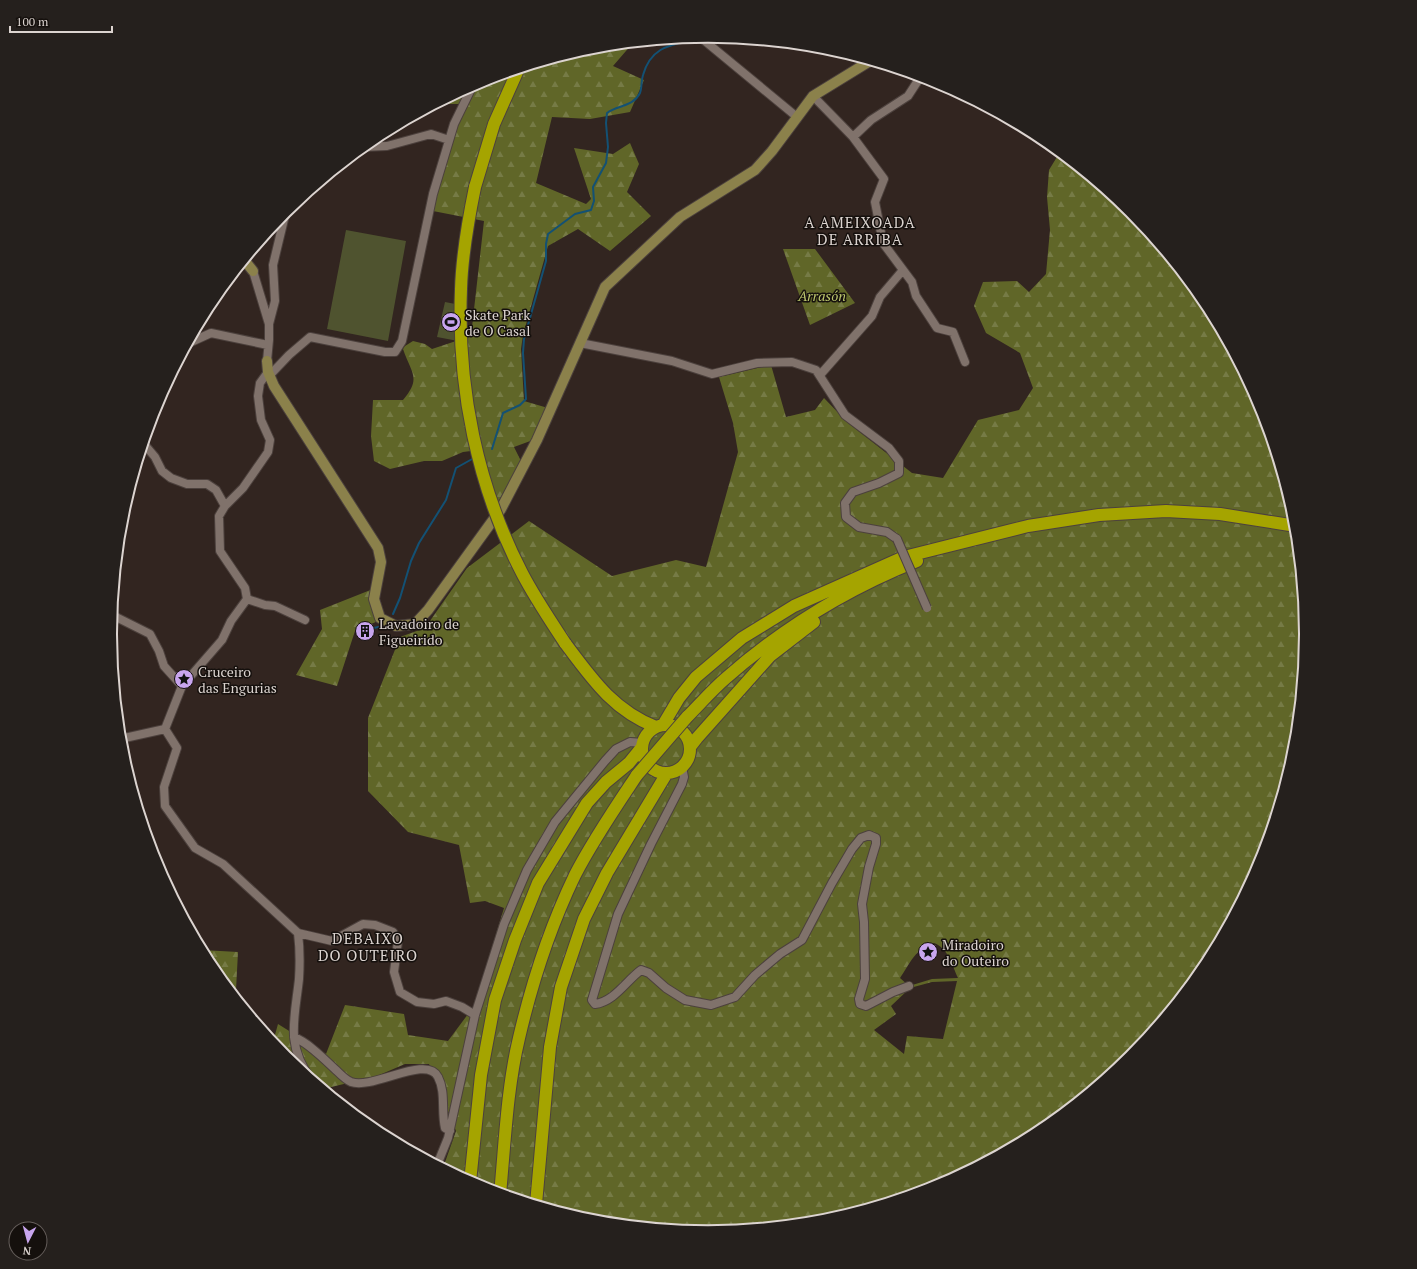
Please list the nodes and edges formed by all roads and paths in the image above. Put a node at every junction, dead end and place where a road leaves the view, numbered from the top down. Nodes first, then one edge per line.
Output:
1 (707, 43) edge
2 (865, 64) edge
3 (516, 75) edge
4 (918, 81) edge
5 (469, 94) edge
6 (813, 96) junction
7 (797, 117) junction
8 (853, 137) junction
9 (450, 140) junction
10 (375, 147) edge
11 (283, 224) edge
12 (247, 264) edge
13 (903, 270) junction
14 (253, 271) joint
15 (269, 324) junction
16 (195, 340) edge
17 (580, 343) junction
18 (268, 345) junction
19 (267, 361) joint
20 (965, 362) dead end
21 (268, 374) junction
22 (820, 375) junction
23 (147, 447) edge
24 (225, 506) junction
25 (1290, 525) edge
26 (961, 543) junction
27 (906, 566) junction
28 (247, 599) junction
29 (927, 608) dead end
30 (117, 619) edge
31 (305, 620) dead end
32 (182, 686) junction
33 (629, 714) junction
34 (660, 726) junction
35 (165, 729) junction
36 (126, 738) edge
37 (643, 742) junction
38 (690, 747) junction
39 (682, 767) junction
40 (667, 773) junction
41 (298, 933) junction
42 (909, 986) dead end
43 (475, 1015) junction
44 (294, 1037) junction
45 (303, 1065) edge
46 (450, 1131) junction
47 (439, 1161) edge
48 (471, 1176) edge
49 (501, 1188) edge
50 (536, 1200) edge

1 - 7 street
2 - 6 street
3 - 33 highway, bridge
4 - 8 street
5 - 9 street
6 - 7 street
6 - 8 street
7 - 17 street
8 - 13 street
9 - 10 street
9 - 21 street
11 - 15 street
12 - 14 street
13 - 20 street
13 - 22 street
14 - 15 street
15 - 18 street
16 - 18 street
17 - 21 street
17 - 22 street
18 - 19 street
19 - 21 street
21 - 24 street
22 - 29 street, bridge
23 - 24 street
24 - 28 street
25 - 26 highway
26 - 27 highway
26 - 34 highway
27 - 38 highway
27 - 49 highway, bridge
28 - 31 street
28 - 32 street
30 - 32 street
32 - 35 street
33 - 34 highway
33 - 37 highway
34 - 37 highway
34 - 38 highway
35 - 36 street
35 - 41 street
37 - 40 highway
37 - 43 street
37 - 48 highway
38 - 39 highway
39 - 40 highway
39 - 42 street
40 - 50 highway
41 - 43 street
41 - 44 street
43 - 46 street
44 - 45 street
44 - 46 street
46 - 47 street

